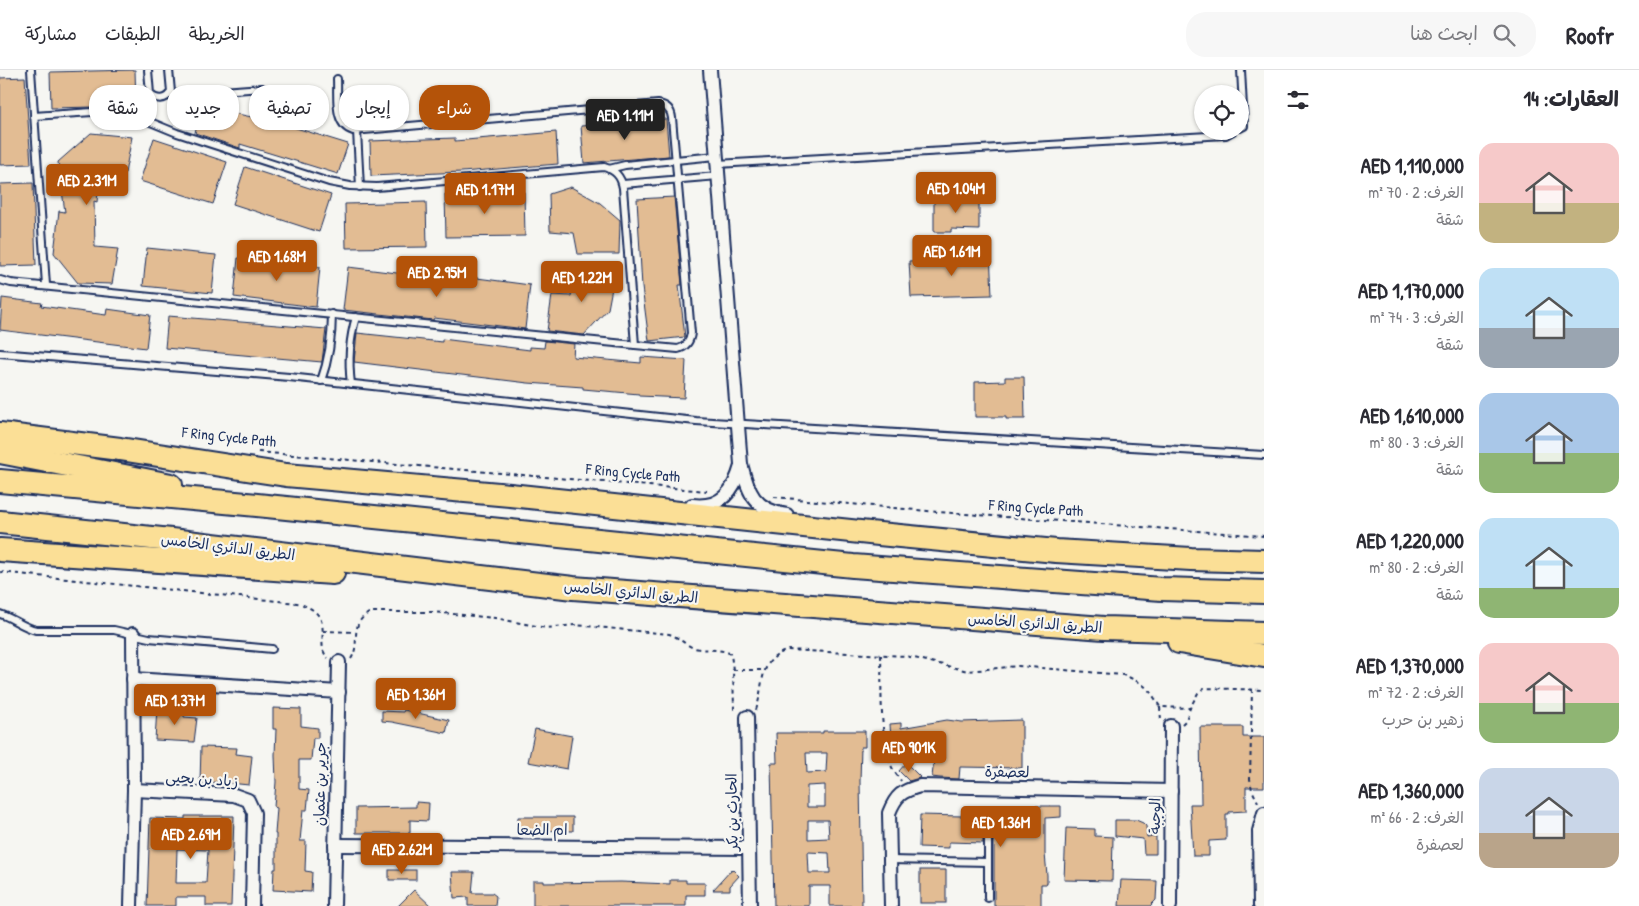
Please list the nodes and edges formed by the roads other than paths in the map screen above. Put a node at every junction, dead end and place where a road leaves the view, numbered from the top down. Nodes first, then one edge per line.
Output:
1 (31, 70) edge
2 (148, 70) edge
3 (170, 70) edge
4 (710, 70) edge
5 (1241, 70) edge
6 (337, 79) dead end
7 (171, 85) edge
8 (1242, 85) edge
9 (167, 96) edge
10 (34, 116) junction
11 (357, 131) junction
12 (1194, 137) edge
13 (676, 161) junction
14 (717, 165) junction
15 (609, 169) junction
16 (677, 179) junction
17 (622, 184) junction
18 (360, 187) junction
19 (0, 280) edge
20 (46, 285) junction
21 (332, 314) junction
22 (356, 317) junction
23 (635, 345) junction
24 (0, 353) edge
25 (321, 381) junction
26 (351, 384) junction
27 (738, 424) junction
28 (0, 434) edge
29 (0, 452) edge
30 (1264, 455) edge
31 (741, 464) junction
32 (0, 481) edge
33 (561, 501) junction
34 (257, 505) junction
35 (0, 522) edge
36 (879, 534) junction
37 (0, 550) edge
38 (1264, 561) edge
39 (573, 588) junction
40 (1264, 592) edge
41 (0, 614) edge
42 (1104, 628) junction
43 (1264, 633) edge
44 (133, 634) junction
45 (272, 649) dead end
46 (1264, 656) edge
47 (339, 662) road end
48 (133, 679) junction
49 (339, 692) junction
50 (747, 717) road end
51 (1171, 726) dead end
52 (134, 790) junction
53 (1171, 791) junction
54 (1264, 813) edge
55 (988, 825) dead end
56 (336, 845) junction
57 (749, 848) junction
58 (890, 860) junction
59 (988, 862) junction
60 (988, 898) dead end
61 (131, 906) edge
62 (252, 906) edge
63 (334, 906) edge
64 (750, 906) edge
65 (891, 906) edge
66 (1170, 906) edge
67 (1260, 906) edge

1 - 10 lane
2 - 9 lane
3 - 7 lane
4 - 14 street
5 - 8 lane
6 - 11 lane
10 - 18 lane
10 - 20 lane
11 - 13 lane
11 - 18 lane
12 - 14 lane
13 - 14 lane
13 - 15 lane
13 - 16 lane
14 - 16 lane
14 - 27 street
15 - 17 lane
15 - 18 lane
16 - 17 lane
16 - 23 lane
17 - 23 lane
19 - 20 lane
20 - 21 lane
21 - 22 lane
21 - 25 lane
22 - 23 lane
22 - 26 lane
24 - 25 lane
25 - 26 lane
26 - 27 lane
27 - 30 lane
27 - 31 street
28 - 33 highway
29 - 34 highway
31 - 33 street
31 - 36 street
32 - 34 highway
33 - 36 highway
34 - 40 highway
35 - 39 highway, الطريق الدائري الخامس
36 - 38 highway
37 - 39 highway
39 - 42 highway, الطريق الدائري الخامس
41 - 44 lane
42 - 43 highway, الطريق الدائري الخامس
42 - 46 highway
44 - 45 lane
44 - 48 street
47 - 49 street, جرير بن عثمان
48 - 49 street
48 - 52 street
49 - 56 street, جرير بن عثمان
50 - 57 street, الحارث بن بكر
51 - 53 street, الوجبة
52 - 61 street
52 - 62 street, زياد بن يحيى
53 - 58 street, لعصفرة
53 - 66 street, الوجبة
54 - 67 street
55 - 59 lane
56 - 57 street, ام الضعا
56 - 63 street, جرير بن عثمان
57 - 64 street, الحارث بن بكر
58 - 59 lane
58 - 65 street
59 - 60 lane

